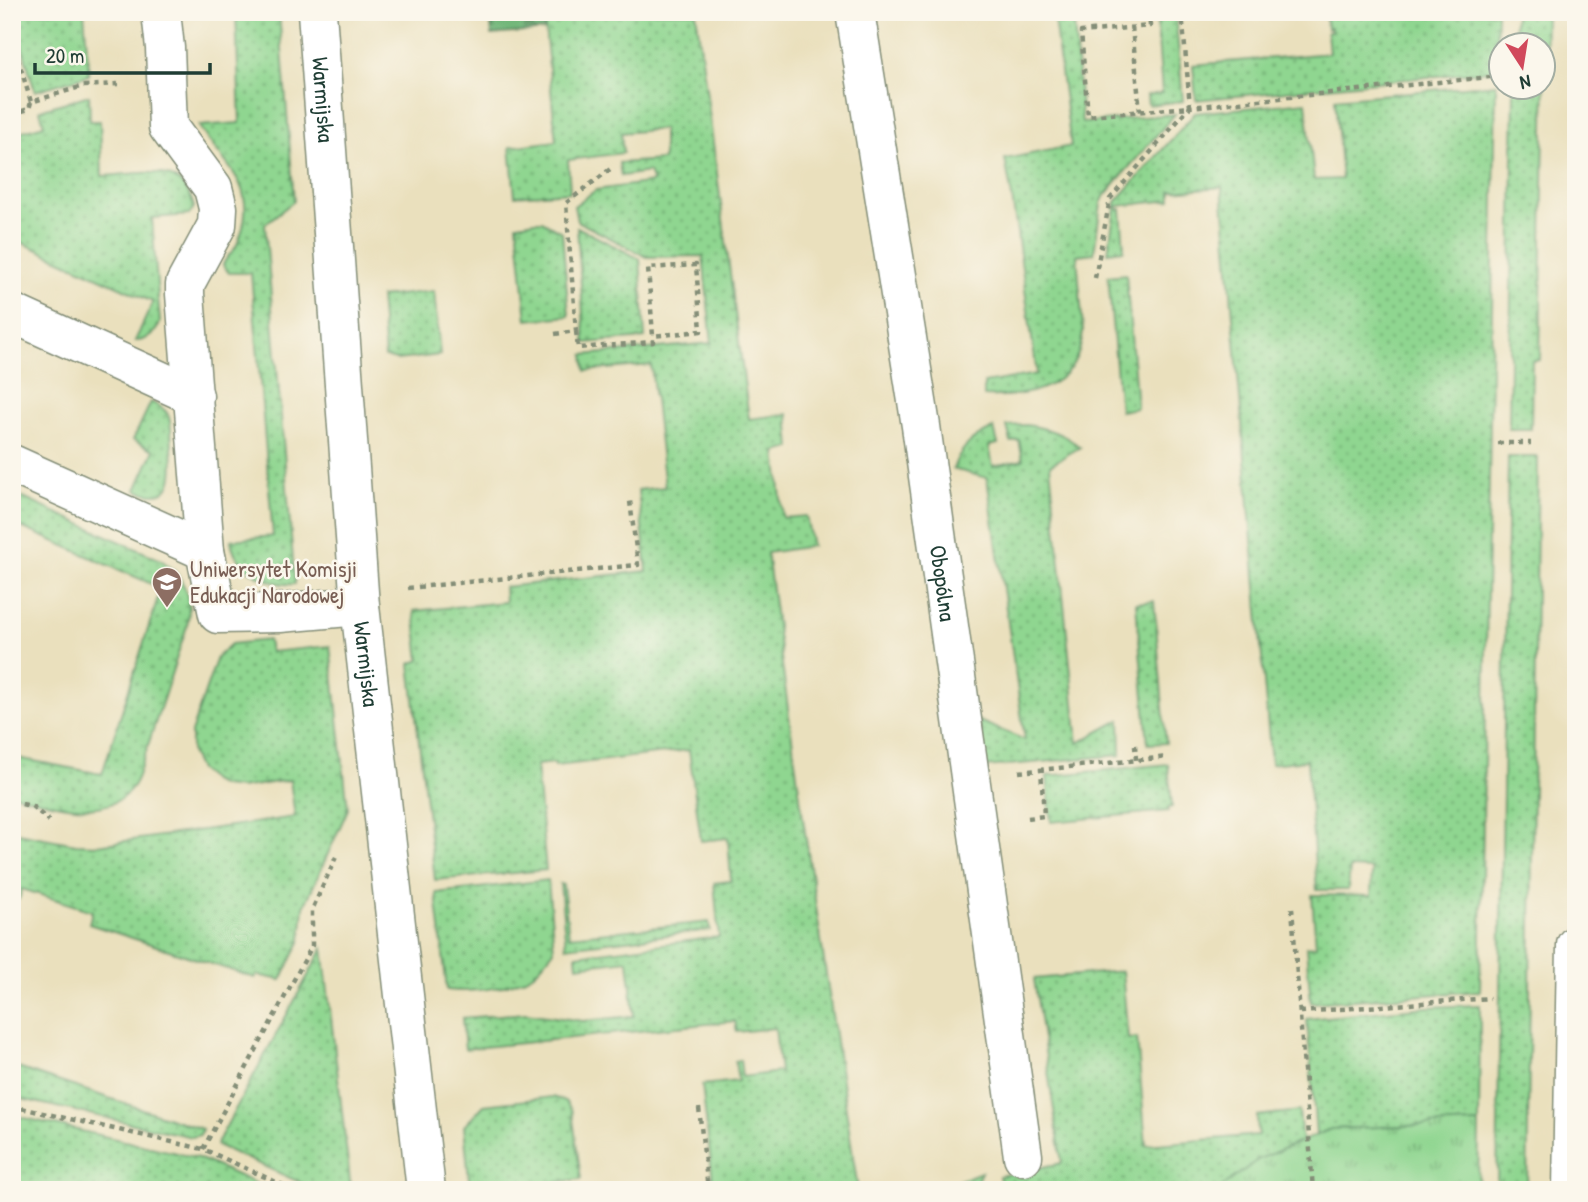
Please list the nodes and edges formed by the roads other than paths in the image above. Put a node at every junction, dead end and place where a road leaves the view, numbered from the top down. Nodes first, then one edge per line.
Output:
1 (161, 12) edge
2 (317, 12) edge
3 (855, 12) edge
4 (12, 313) edge
5 (194, 396) junction
6 (12, 464) edge
7 (205, 551) junction
8 (360, 606) junction
9 (1576, 944) edge
10 (1575, 1001) edge
11 (1023, 1156) dead end
12 (426, 1190) edge
13 (1572, 1190) edge

1 - 5 street
2 - 8 street, Warmijska
3 - 11 street, Obopólna
4 - 5 street
5 - 7 street
6 - 7 street
7 - 8 street
8 - 12 street, Warmijska
9 - 10 street
10 - 13 street

